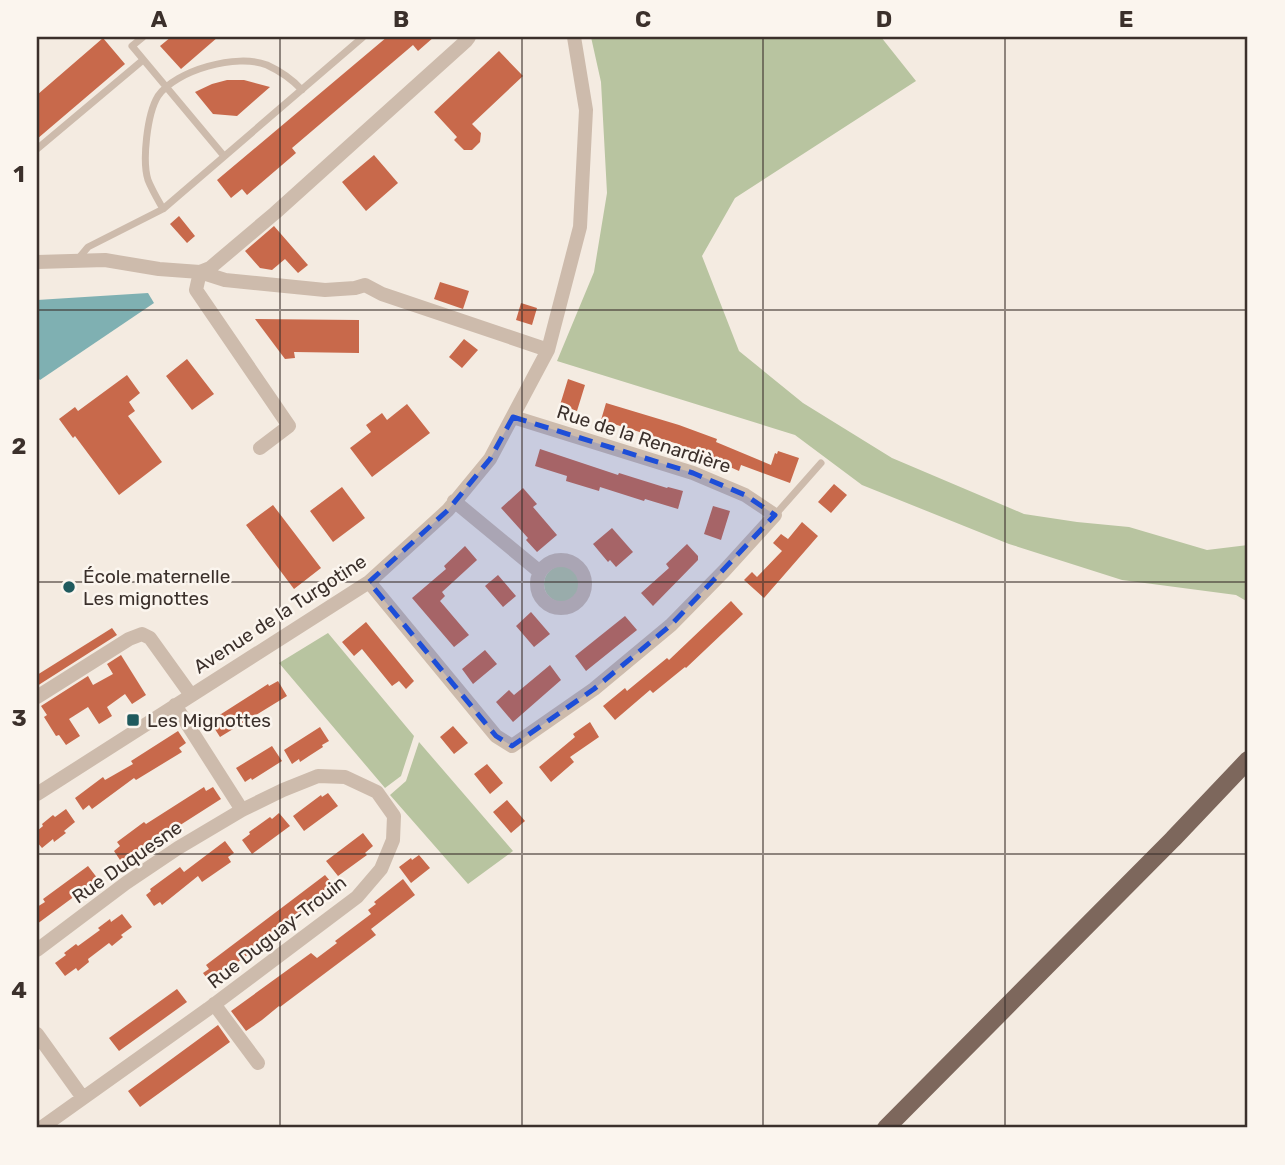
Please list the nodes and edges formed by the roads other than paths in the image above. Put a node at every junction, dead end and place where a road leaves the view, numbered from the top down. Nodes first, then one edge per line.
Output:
1 (144, 37) edge
2 (363, 37) edge
3 (469, 37) edge
4 (574, 37) edge
5 (143, 60) junction
6 (167, 88) junction
7 (302, 90) junction
8 (37, 149) edge
9 (225, 156) junction
10 (163, 209) junction
11 (77, 260) junction
12 (37, 262) edge
13 (200, 272) junction
14 (548, 350) junction
15 (513, 417) junction
16 (260, 448) dead end
17 (821, 463) dead end
18 (454, 501) junction
19 (775, 515) junction
20 (540, 572) dead end
21 (369, 582) junction
22 (191, 695) junction
23 (37, 697) edge
24 (175, 705) junction
25 (1248, 760) edge
26 (1248, 772) edge
27 (37, 794) edge
28 (242, 810) junction
29 (1173, 839) junction
30 (37, 950) edge
31 (214, 1004) junction
32 (37, 1034) edge
33 (258, 1063) dead end
34 (83, 1098) junction
35 (41, 1128) edge
36 (886, 1128) edge

1 - 5 lane
2 - 7 lane
3 - 13 street
4 - 14 street, Avenue de la Turgotine
5 - 6 lane
5 - 8 lane
6 - 7 lane
6 - 9 lane
6 - 10 lane
7 - 9 lane
9 - 10 lane
10 - 11 lane
11 - 12 street
11 - 13 street
13 - 14 street
13 - 16 street
14 - 15 street, Avenue de la Turgotine
15 - 18 street, Avenue de la Turgotine
15 - 19 street, Rue de la Renardière
17 - 19 lane
18 - 20 street
18 - 21 street, Avenue de la Turgotine
19 - 21 street
21 - 22 street, Avenue de la Turgotine
22 - 23 street, Avenue de la Turgotine
22 - 24 street, Avenue de la Turgotine
24 - 27 street, Avenue de la Turgotine
24 - 28 street
25 - 29 main road
26 - 29 main road
28 - 30 street, Rue Duquesne
28 - 31 street, Rue Duguay-Trouin
29 - 36 main road
31 - 33 street
31 - 34 street, Rue Duguay-Trouin
32 - 34 street
34 - 35 street, Rue Duguay-Trouin

